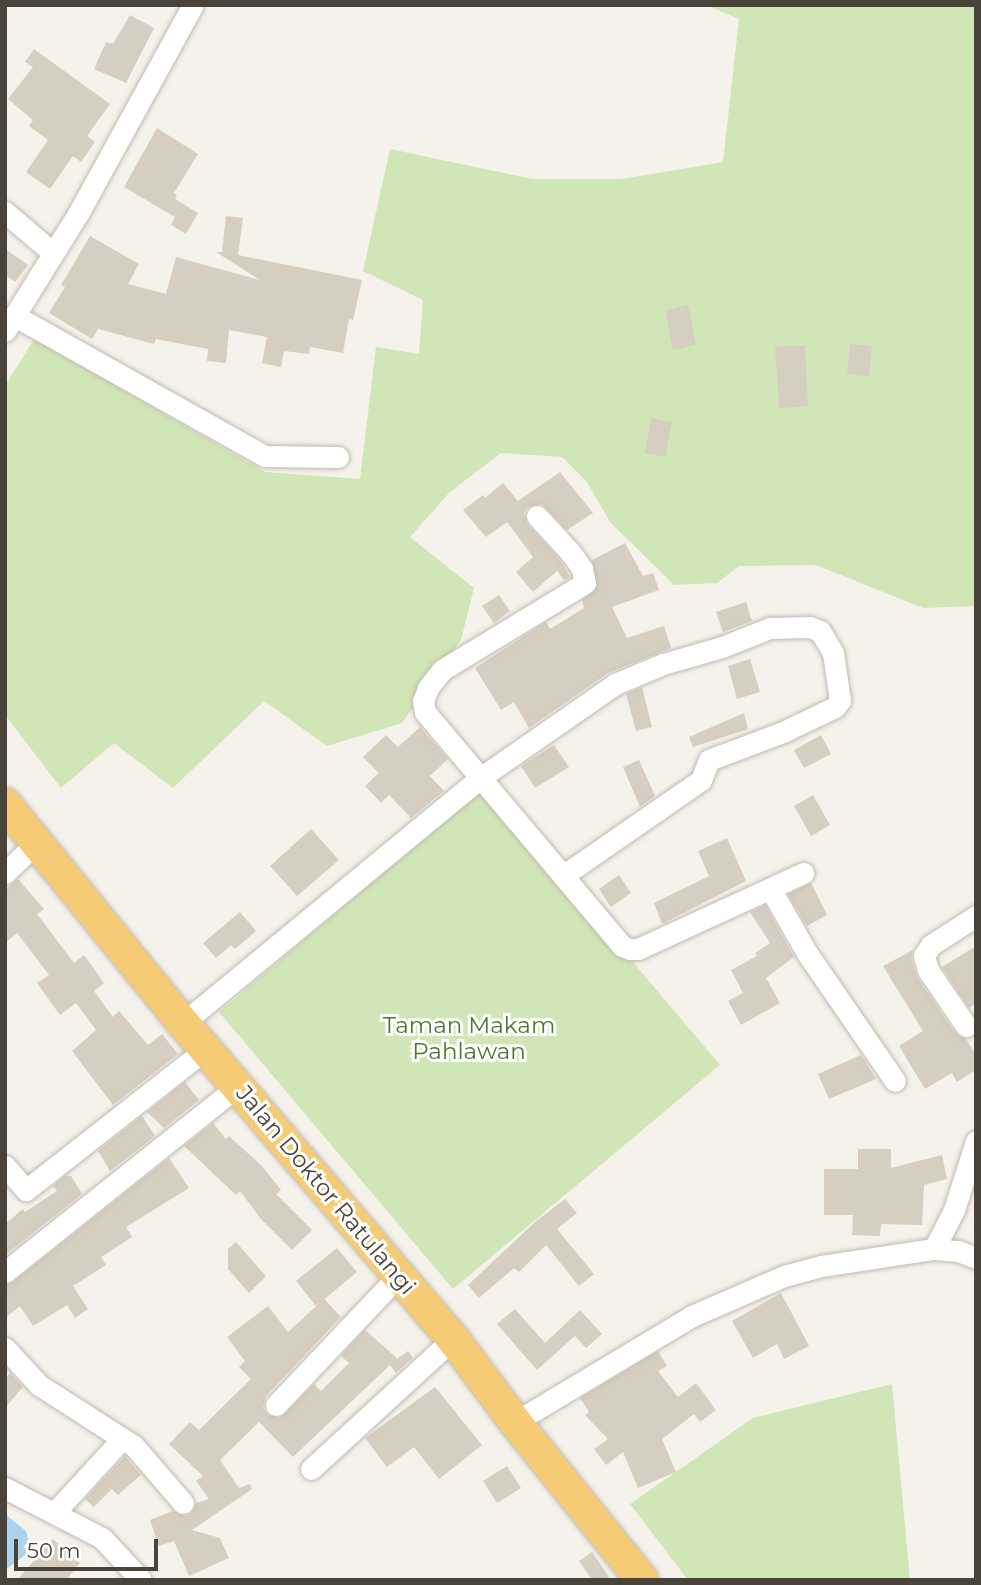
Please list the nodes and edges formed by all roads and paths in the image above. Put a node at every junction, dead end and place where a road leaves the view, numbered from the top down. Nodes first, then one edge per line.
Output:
1 (193, 5) edge
2 (5, 212) edge
3 (53, 253) junction
4 (10, 324) edge
5 (338, 457) dead end
6 (537, 516) dead end
7 (480, 778) junction
8 (5, 804) edge
9 (37, 842) junction
10 (5, 873) edge
11 (803, 873) dead end
12 (564, 875) junction
13 (771, 890) junction
14 (976, 916) edge
15 (183, 1023) junction
16 (973, 1030) edge
17 (206, 1049) junction
18 (895, 1081) dead end
19 (238, 1086) junction
20 (974, 1154) edge
21 (5, 1166) edge
22 (934, 1249) junction
23 (976, 1258) edge
24 (5, 1272) edge
25 (398, 1276) junction
26 (453, 1339) junction
27 (5, 1348) edge
28 (276, 1405) dead end
29 (515, 1422) junction
30 (122, 1439) junction
31 (311, 1469) dead end
32 (5, 1488) edge
33 (183, 1503) dead end
34 (55, 1512) junction
35 (141, 1580) edge
36 (642, 1580) edge

1 - 3 street
2 - 3 street
3 - 4 street
4 - 5 street
6 - 7 street
7 - 12 street
7 - 12 street
7 - 15 street
8 - 9 highway, Jalan Doktor Ratulangi
9 - 10 street
9 - 15 highway, Jalan Doktor Ratulangi
11 - 13 street
12 - 13 street
13 - 18 street
14 - 16 street
15 - 17 highway, Jalan Doktor Ratulangi
17 - 19 highway, Jalan Doktor Ratulangi
17 - 21 street
19 - 24 street
19 - 25 highway, Jalan Doktor Ratulangi
20 - 22 street
22 - 23 street
22 - 29 street
25 - 26 highway, Jalan Doktor Ratulangi
25 - 28 street
26 - 29 highway, Jalan Doktor Ratulangi
26 - 31 street
27 - 30 street
29 - 36 highway, Jalan Doktor Ratulangi
30 - 33 street
30 - 34 street
32 - 34 street
34 - 35 street

